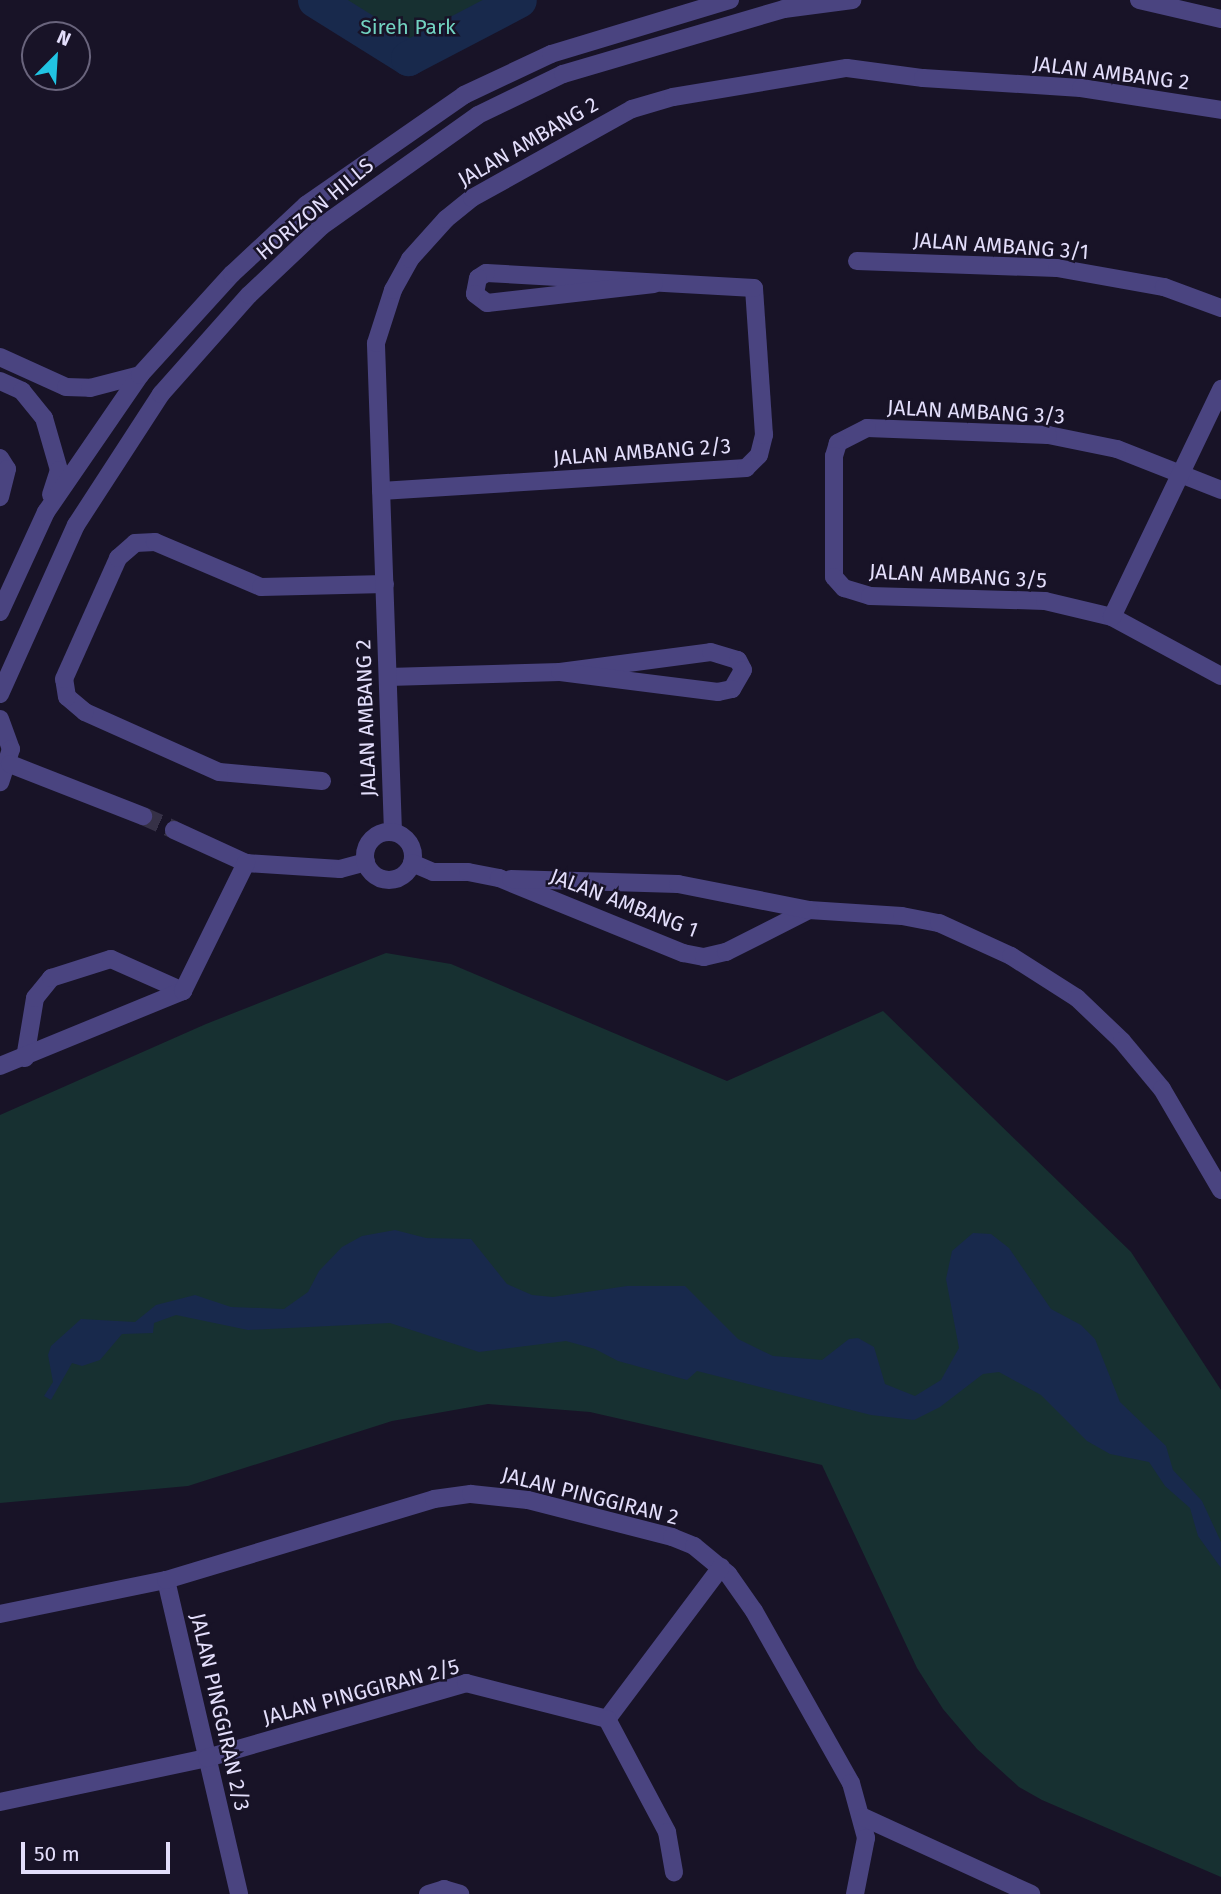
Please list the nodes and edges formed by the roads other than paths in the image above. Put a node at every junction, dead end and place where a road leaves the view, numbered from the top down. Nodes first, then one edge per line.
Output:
1 (730, 0) edge
2 (852, 0) edge
3 (1139, 0) edge
4 (1221, 19) edge
5 (1221, 110) edge
6 (857, 261) dead end
7 (654, 284) junction
8 (1221, 308) edge
9 (0, 357) edge
10 (140, 375) junction
11 (0, 381) edge
12 (1221, 389) edge
13 (0, 457) edge
14 (1178, 471) junction
15 (1221, 489) edge
16 (381, 491) junction
17 (0, 496) edge
18 (46, 512) junction
19 (384, 584) junction
20 (844, 588) joint
21 (0, 612) edge
22 (1112, 617) junction
23 (560, 672) junction
24 (1221, 676) edge
25 (388, 677) junction
26 (0, 694) edge
27 (0, 719) edge
28 (10, 764) junction
29 (322, 781) dead end
30 (0, 782) edge
31 (143, 816) tunnel mouth
32 (174, 830) tunnel mouth
33 (393, 832) junction
34 (366, 862) junction
35 (246, 863) junction
36 (412, 863) junction
37 (499, 878) junction
38 (809, 910) junction
39 (183, 991) junction
40 (25, 1058) junction
41 (0, 1066) edge
42 (1221, 1190) edge
43 (720, 1567) junction
44 (166, 1580) junction
45 (0, 1614) edge
46 (607, 1719) junction
47 (207, 1758) junction
48 (0, 1802) edge
49 (863, 1817) junction
50 (674, 1872) dead end
51 (239, 1894) edge
52 (428, 1894) edge
53 (460, 1894) edge
54 (855, 1894) edge
55 (1031, 1894) edge

1 - 10 street, HORIZON HILLS
2 - 26 street, HORIZON HILLS
3 - 4 street
5 - 16 street, JALAN AMBANG 2
6 - 8 street, JALAN AMBANG 3/1
7 - 7 street, JALAN AMBANG 2/3
7 - 16 street, JALAN AMBANG 2/3
9 - 10 street
10 - 18 street, HORIZON HILLS
11 - 18 street
12 - 14 street
13 - 17 street
14 - 15 street, JALAN AMBANG 3/3
14 - 20 street, JALAN AMBANG 3/3
14 - 22 street
16 - 19 street, JALAN AMBANG 2
18 - 21 street, HORIZON HILLS
19 - 25 street, JALAN AMBANG 2
19 - 29 street
20 - 22 street, JALAN AMBANG 3/5
22 - 24 street, JALAN AMBANG 3/5
23 - 23 street
23 - 25 street
25 - 33 street, JALAN AMBANG 2
27 - 28 street
28 - 30 street
28 - 31 street
32 - 35 street
33 - 34 street
33 - 36 street
34 - 35 street
34 - 36 street
35 - 39 street
36 - 37 street, JALAN AMBANG 1
37 - 38 street, JALAN AMBANG 1
37 - 38 street, JALAN AMBANG 1
38 - 42 street, JALAN AMBANG 1
39 - 40 street
39 - 40 street
40 - 41 street
43 - 44 street, JALAN PINGGIRAN 2
43 - 46 street
43 - 49 street, JALAN PINGGIRAN 2
44 - 45 street, JALAN PINGGIRAN 2
44 - 47 street, JALAN PINGGIRAN 2/3
46 - 47 street, JALAN PINGGIRAN 2/5
46 - 50 street
47 - 48 street, JALAN PINGGIRAN 2/5
47 - 51 street, JALAN PINGGIRAN 2/3
49 - 54 street, JALAN PINGGIRAN 2
49 - 55 street
52 - 53 street

